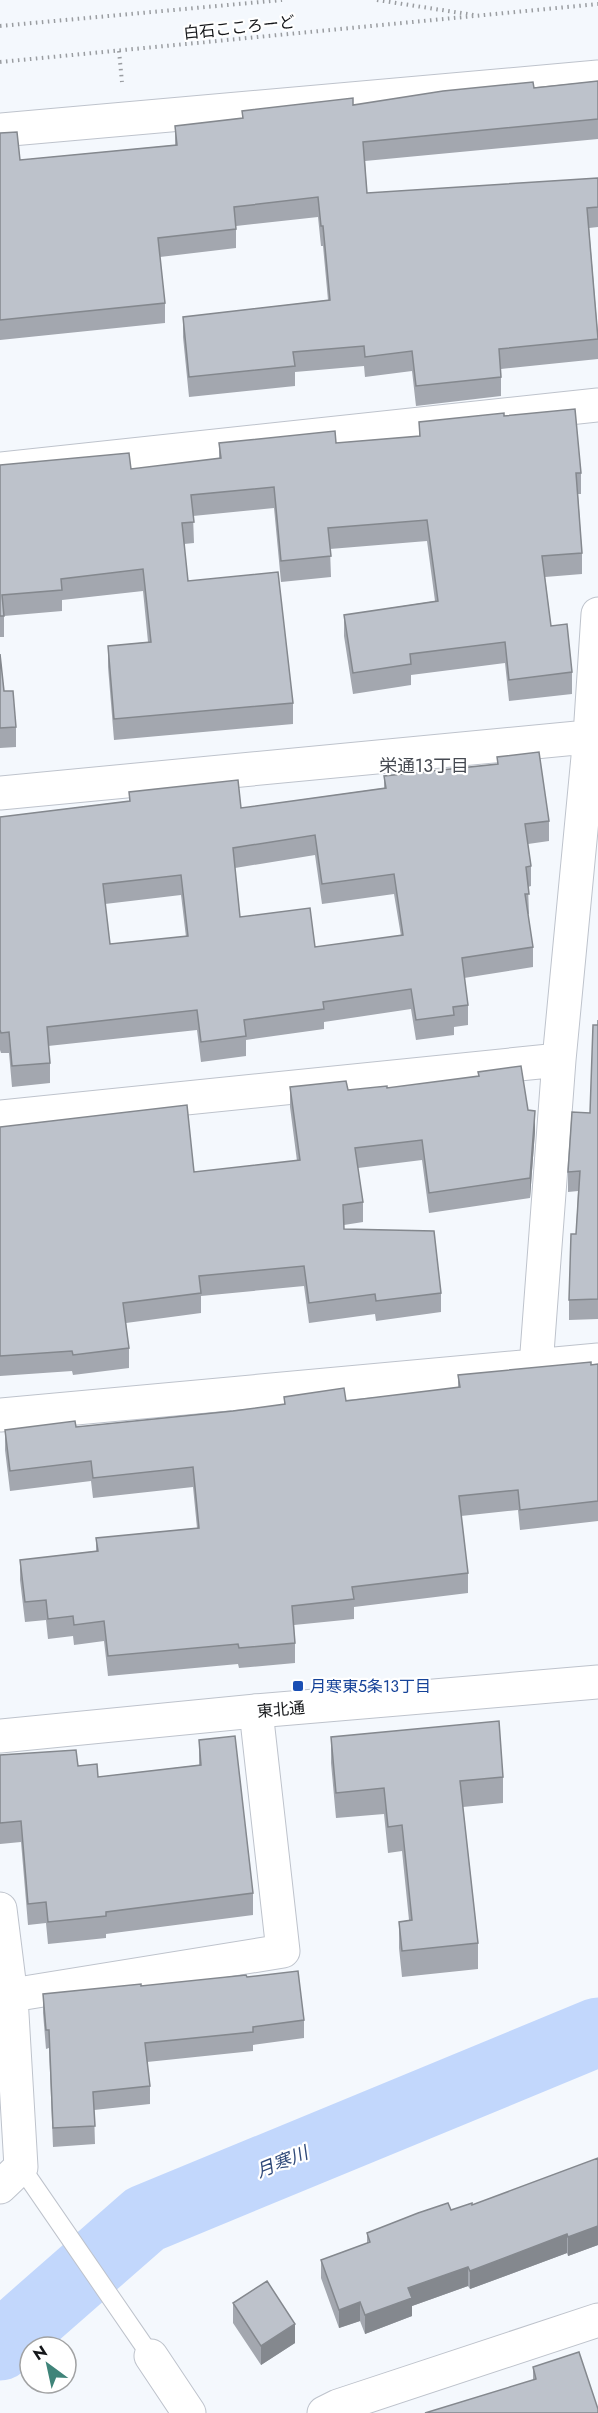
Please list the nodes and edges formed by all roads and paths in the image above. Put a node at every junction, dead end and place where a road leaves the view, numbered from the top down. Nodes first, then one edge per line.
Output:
1 (282, 0) edge
2 (377, 0) edge
3 (598, 4) edge
4 (480, 15) junction
5 (0, 26) edge
6 (0, 62) edge
7 (598, 77) edge
8 (0, 130) edge
9 (598, 405) edge
10 (0, 469) edge
11 (598, 614) edge
12 (594, 736) edge
13 (0, 793) edge
14 (559, 1060) junction
15 (0, 1117) edge
16 (598, 1360) edge
17 (536, 1366) junction
18 (0, 1416) edge
19 (598, 1682) edge
20 (256, 1711) junction
21 (0, 1736) edge
22 (0, 1909) edge
23 (5, 1997) edge
24 (10, 2177) edge
25 (598, 2320) edge
26 (151, 2356) joint
27 (189, 2413) edge
28 (324, 2413) edge

1 - 5 path, 白石こころーど
2 - 4 path, 白石こころーど
3 - 4 path, 白石こころーど
4 - 6 path, 白石こころーど
7 - 8 street
9 - 10 street
11 - 12 street
12 - 13 street
12 - 14 street
14 - 15 street
14 - 17 street
16 - 17 street
17 - 18 street
19 - 20 street, 東北通
20 - 21 street, 東北通
20 - 23 street
22 - 23 street
23 - 24 street
24 - 26 lane
25 - 28 street
26 - 27 street

